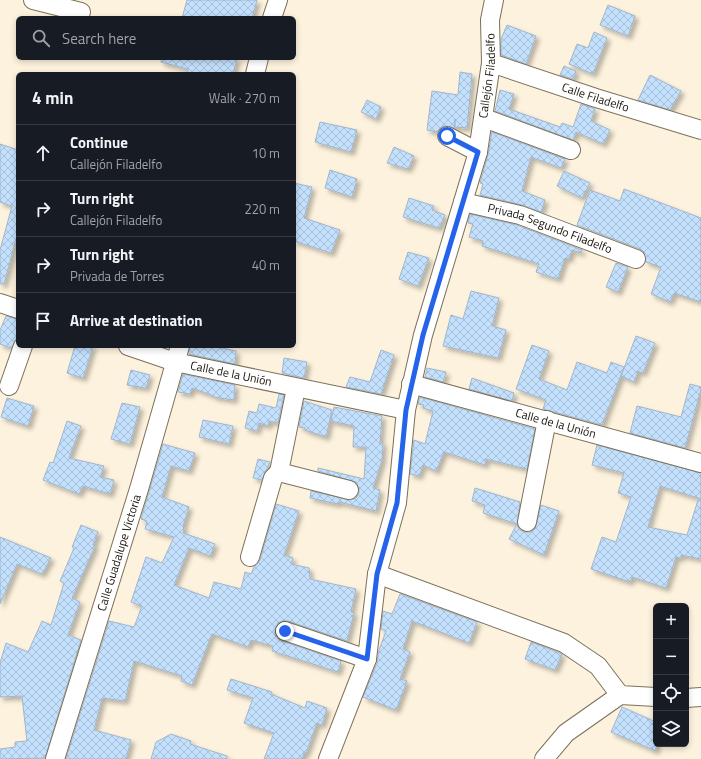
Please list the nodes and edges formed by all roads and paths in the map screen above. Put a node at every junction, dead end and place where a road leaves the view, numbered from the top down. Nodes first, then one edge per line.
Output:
1 (33, 0) edge
2 (278, 0) edge
3 (494, 0) edge
4 (81, 12) dead end
5 (273, 16) edge
6 (258, 60) edge
7 (491, 63) junction
8 (256, 72) edge
9 (484, 118) junction
10 (701, 130) edge
11 (447, 136) dead end
12 (571, 150) dead end
13 (478, 152) junction
14 (463, 202) junction
15 (636, 259) dead end
16 (0, 303) edge
17 (16, 308) edge
18 (22, 348) edge
19 (140, 348) edge
20 (177, 354) edge
21 (411, 384) junction
22 (9, 386) dead end
23 (296, 388) junction
24 (406, 410) junction
25 (546, 420) junction
26 (701, 463) edge
27 (279, 472) junction
28 (349, 490) dead end
29 (527, 522) dead end
30 (250, 557) dead end
31 (377, 574) junction
32 (285, 631) dead end
33 (367, 659) junction
34 (620, 695) junction
35 (653, 697) edge
36 (701, 697) edge
37 (689, 698) edge
38 (55, 759) edge
39 (328, 759) edge
40 (544, 759) edge

1 - 4 street
2 - 5 street
3 - 7 street, Callejón Filadelfo
6 - 8 street
7 - 9 street, Callejón Filadelfo
7 - 10 street, Calle Filadelfo
9 - 12 street
9 - 13 street, Callejón Filadelfo
11 - 13 street
13 - 14 street, Callejón Filadelfo
14 - 15 street, Privada Segundo Filadelfo
14 - 21 street, Callejón Filadelfo
16 - 17 street
18 - 22 street
19 - 20 street, Calle de la Unión
20 - 23 street, Calle de la Unión
20 - 38 street, Calle Guadalupe Victoria
21 - 24 street, Callejón Filadelfo
21 - 25 street, Calle de la Unión
23 - 24 street, Calle de la Unión
23 - 27 street
24 - 31 street, Callejón Filadelfo
25 - 26 street, Calle de la Unión
25 - 29 street
27 - 28 street
27 - 30 street
31 - 33 street, Callejón Filadelfo
31 - 34 street
32 - 33 street
33 - 39 street, Callejón Filadelfo
34 - 35 street
34 - 40 street
36 - 37 street

